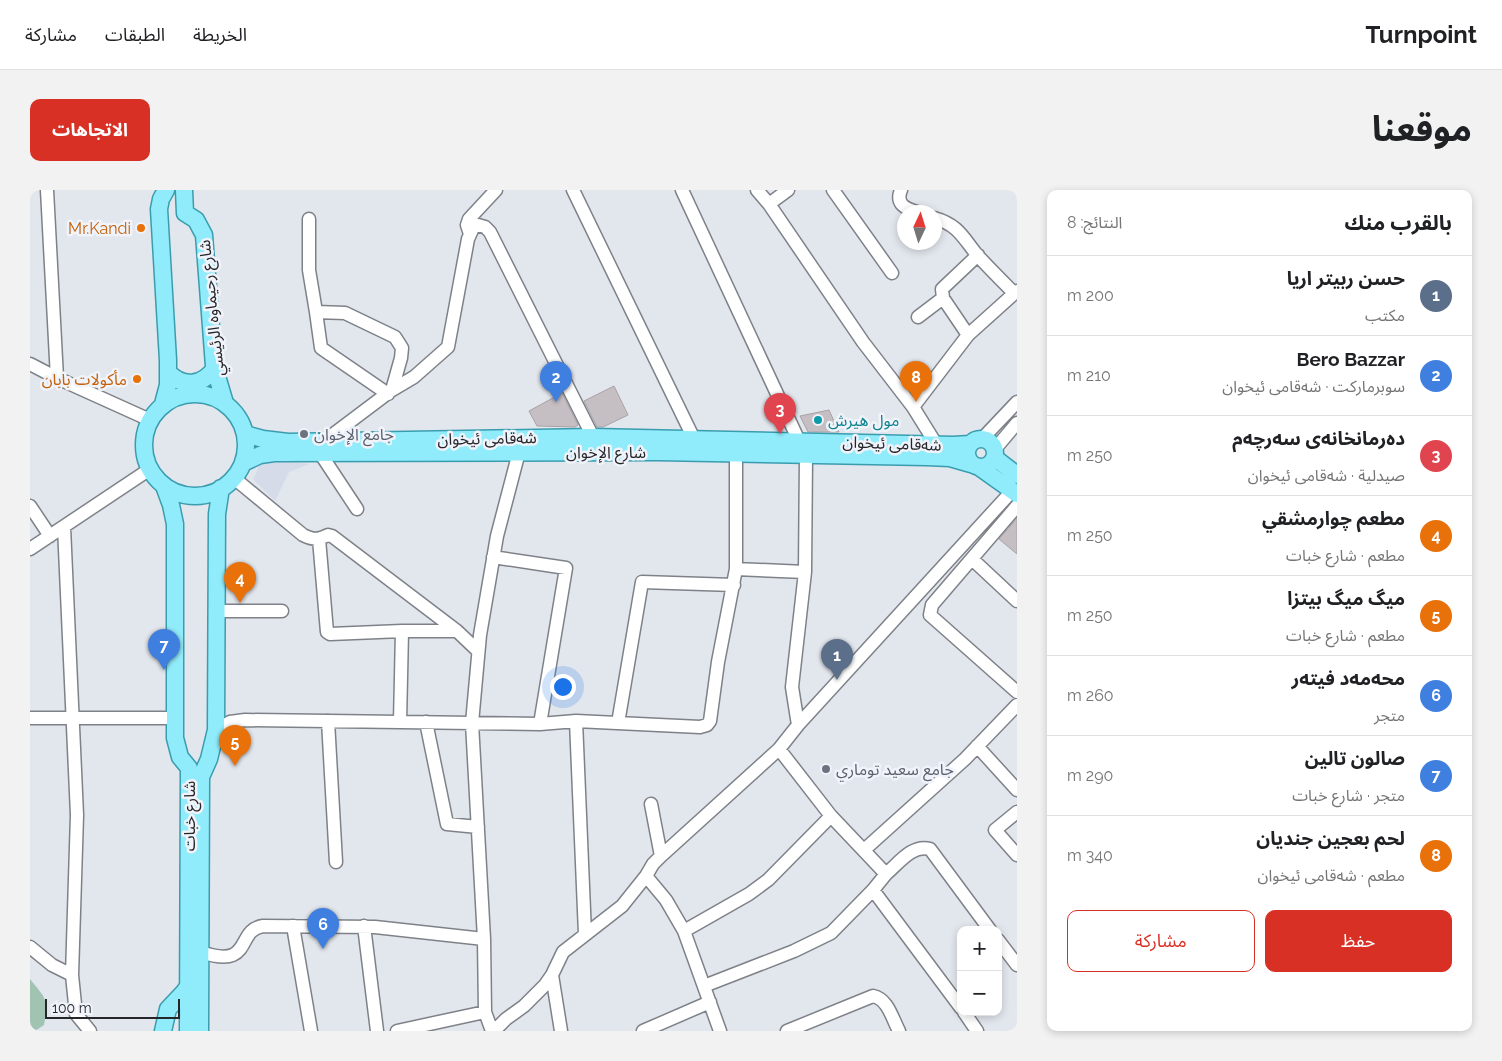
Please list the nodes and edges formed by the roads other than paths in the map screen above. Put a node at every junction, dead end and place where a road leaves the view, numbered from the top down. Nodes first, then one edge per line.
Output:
1 (47, 190) edge
2 (166, 190) edge
3 (184, 190) edge
4 (496, 190) edge
5 (573, 190) edge
6 (682, 190) edge
7 (757, 190) edge
8 (788, 190) edge
9 (833, 190) edge
10 (901, 190) edge
11 (769, 204) junction
12 (903, 205) edge
13 (309, 219) dead end
14 (942, 221) edge
15 (470, 234) junction
16 (978, 255) junction
17 (892, 273) dead end
18 (1016, 292) edge
19 (943, 298) junction
20 (316, 312) junction
21 (918, 317) dead end
22 (968, 334) junction
23 (30, 364) edge
24 (215, 368) junction
25 (168, 372) junction
26 (57, 378) junction
27 (390, 392) junction
28 (1017, 402) edge
29 (225, 403) junction
30 (164, 404) junction
31 (913, 407) junction
32 (1003, 418) junction
33 (150, 420) junction
34 (1016, 425) edge
35 (245, 434) junction
36 (593, 437) junction
37 (694, 439) junction
38 (936, 444) junction
39 (658, 445) junction
40 (264, 446) junction
41 (321, 447) junction
42 (985, 447) junction
43 (802, 448) junction
44 (520, 452) junction
45 (736, 454) junction
46 (243, 463) junction
47 (975, 465) junction
48 (150, 469) junction
49 (1017, 475) edge
50 (228, 483) junction
51 (164, 486) junction
52 (1016, 497) edge
53 (30, 506) edge
54 (357, 509) dead end
55 (174, 518) junction
56 (217, 520) junction
57 (64, 527) junction
58 (50, 536) junction
59 (320, 539) junction
60 (30, 549) edge
61 (493, 557) junction
62 (972, 559) junction
63 (736, 569) junction
64 (805, 572) junction
65 (734, 585) junction
66 (1017, 601) edge
67 (217, 611) junction
68 (282, 611) dead end
69 (402, 631) junction
70 (457, 631) junction
71 (478, 651) junction
72 (1017, 692) edge
73 (1017, 705) edge
74 (73, 717) junction
75 (30, 718) edge
76 (175, 718) junction
77 (328, 721) junction
78 (576, 721) junction
79 (400, 722) junction
80 (426, 722) junction
81 (472, 723) junction
82 (618, 723) junction
83 (540, 724) junction
84 (798, 725) junction
85 (216, 730) junction
86 (977, 746) junction
87 (779, 748) junction
88 (195, 772) junction
89 (1017, 790) edge
90 (651, 804) dead end
91 (1017, 812) edge
92 (831, 816) junction
93 (478, 827) junction
94 (864, 850) junction
95 (1017, 855) edge
96 (660, 856) junction
97 (336, 862) dead end
98 (886, 874) junction
99 (646, 876) junction
100 (873, 890) junction
101 (293, 926) junction
102 (364, 926) junction
103 (987, 926) edge
104 (684, 931) junction
105 (586, 934) junction
106 (484, 938) junction
107 (1002, 945) edge
108 (30, 947) edge
109 (201, 952) junction
110 (1017, 965) edge
111 (72, 975) junction
112 (552, 975) junction
113 (189, 985) junction
114 (704, 986) junction
115 (710, 1002) junction
116 (957, 1003) edge
117 (485, 1012) junction
118 (967, 1016) edge
119 (166, 1019) edge
120 (440, 1027) edge
121 (192, 1028) edge
122 (90, 1031) edge
123 (310, 1031) edge
124 (377, 1031) edge
125 (397, 1031) edge
126 (493, 1031) edge
127 (561, 1031) edge
128 (643, 1031) edge
129 (720, 1031) edge
130 (787, 1031) edge
131 (899, 1031) edge
132 (977, 1031) edge

1 - 26 street
2 - 25 main road
3 - 24 main road, شارع رحيماوه الرئيسي
4 - 15 street
5 - 37 street
6 - 43 street
7 - 11 street
8 - 11 street
9 - 17 street
10 - 12 street
11 - 31 street
13 - 20 street
14 - 16 street
15 - 27 street
15 - 36 street
16 - 18 street
16 - 19 street
18 - 22 street
19 - 21 street
19 - 22 street
20 - 27 street
20 - 27 street
22 - 31 street
23 - 26 street
24 - 25 main road
24 - 29 main road, شارع رحيماوه الرئيسي
25 - 30 main road
26 - 33 street
27 - 41 street
28 - 32 street
29 - 30 main road
29 - 35 main road
30 - 33 main road
31 - 38 street
32 - 34 street
32 - 42 street
33 - 48 main road
34 - 42 street
35 - 40 main road
35 - 46 main road
36 - 39 main road, شەقامی ئیخوان
36 - 41 main road, شەقامی ئیخوان
37 - 39 main road, شەقامی ئیخوان
37 - 43 main road, شەقامی ئیخوان
38 - 42 main road, شەقامی ئیخوان
38 - 43 main road, شەقامی ئیخوان
39 - 44 main road, شارع الإخوان
39 - 45 main road, شارع الإخوان
40 - 41 main road, شارع الإخوان
40 - 46 main road, شارع الإخوان
41 - 44 main road, شارع الإخوان
41 - 54 street
42 - 47 main road
42 - 47 main road
42 - 49 main road
43 - 45 main road, شارع الإخوان
43 - 47 main road, شارع الإخوان
43 - 64 street
44 - 61 street
45 - 63 street
46 - 50 main road
47 - 52 main road
48 - 51 main road
48 - 57 street
50 - 51 main road
50 - 56 main road, شارع خبات
50 - 59 street
51 - 55 main road, شارع خبات
52 - 62 street
52 - 84 street
53 - 58 street
55 - 56 main road
55 - 76 main road, شارع خبات
56 - 67 main road, شارع خبات
57 - 58 street
57 - 74 street
58 - 60 street
59 - 69 street
59 - 70 street
61 - 71 street
61 - 83 street
62 - 66 street
62 - 72 street
63 - 64 street
63 - 65 street
64 - 84 street
65 - 82 street
65 - 82 street
67 - 68 street
67 - 85 main road, شارع خبات
69 - 70 street
69 - 79 street
70 - 71 street
71 - 81 street
73 - 86 street
74 - 75 street
74 - 76 street
74 - 111 street
76 - 88 main road, شارع خبات
77 - 79 street
77 - 85 street
77 - 97 street
78 - 82 street
78 - 83 street
78 - 105 street
79 - 80 street
80 - 81 street
80 - 93 street
81 - 83 street
81 - 93 street
84 - 87 street
85 - 88 main road, شارع خبات
86 - 89 street
86 - 94 street
87 - 92 street
87 - 96 street
88 - 109 main road, شارع خبات
88 - 113 main road, شارع خبات
90 - 96 street
91 - 95 street
92 - 94 street
92 - 104 street
93 - 106 street
94 - 98 street
96 - 99 street
98 - 100 street
98 - 103 street
99 - 104 street
99 - 105 street
100 - 114 street
100 - 116 street
101 - 102 street
101 - 109 street
101 - 123 street
102 - 106 street
102 - 124 street
104 - 114 street
105 - 112 street
106 - 117 street
107 - 110 street
108 - 111 street
109 - 121 main road, شارع خبات
111 - 122 street
112 - 126 street
112 - 127 street
113 - 119 main road
113 - 121 main road, شارع خبات
114 - 115 street
115 - 128 street
115 - 129 street
117 - 120 street
117 - 126 street
118 - 132 street
119 - 121 main road
120 - 125 street
130 - 131 street

